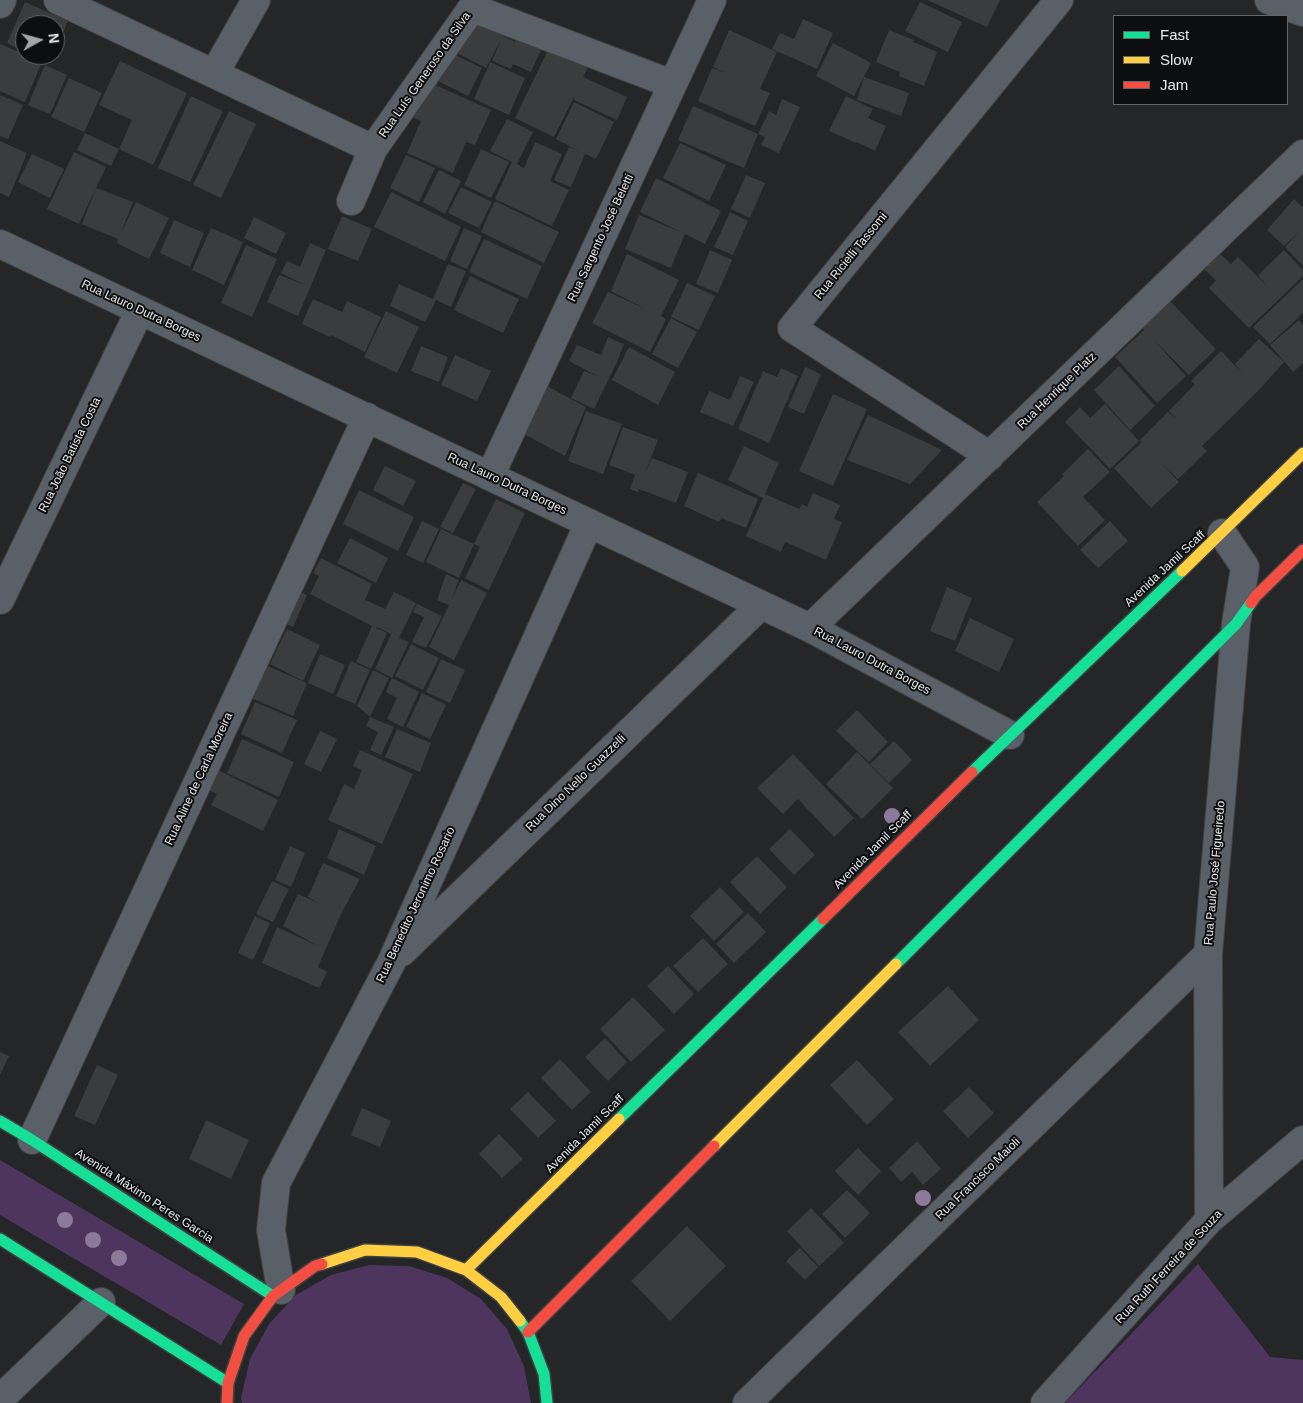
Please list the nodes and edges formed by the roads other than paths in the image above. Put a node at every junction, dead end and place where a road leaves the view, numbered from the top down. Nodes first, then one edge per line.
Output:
1 (2, 0) edge
2 (58, 0) edge
3 (256, 0) edge
4 (712, 0) edge
5 (1059, 0) edge
6 (1269, 0) edge
7 (0, 4) edge
8 (1303, 12) edge
9 (214, 74) junction
10 (672, 84) junction
11 (373, 149) junction
12 (1303, 154) edge
13 (351, 201) dead end
14 (0, 244) edge
15 (140, 310) junction
16 (367, 417) junction
17 (1303, 453) edge
18 (990, 456) junction
19 (490, 476) junction
20 (589, 523) junction
21 (1222, 534) junction
22 (1303, 550) edge
23 (0, 600) edge
24 (761, 605) junction
25 (1236, 624) junction
26 (810, 628) junction
27 (1010, 735) junction
28 (1208, 954) junction
29 (392, 961) junction
30 (0, 1121) edge
31 (32, 1140) junction
32 (1303, 1140) edge
33 (1209, 1220) junction
34 (0, 1239) edge
35 (466, 1270) junction
36 (277, 1293) junction
37 (102, 1302) junction
38 (528, 1332) junction
39 (228, 1383) junction
40 (0, 1399) edge
41 (227, 1403) edge
42 (546, 1403) edge
43 (747, 1403) edge
44 (1044, 1403) edge

1 - 7 street
2 - 9 street
3 - 9 street
4 - 10 street, Rua Sargento José Beletti
5 - 18 street, Rua Ricielli Tassomi
6 - 8 street
9 - 11 street
10 - 11 street, Rua Luís Generoso da Silva
10 - 19 street, Rua Sargento José Beletti
11 - 13 street, Rua Luís Generoso da Silva
12 - 18 street, Rua Henrique Platz
14 - 15 street, Rua Lauro Dutra Borges
15 - 16 street, Rua Lauro Dutra Borges
15 - 23 street, Rua João Batista Costa
16 - 19 street, Rua Lauro Dutra Borges
16 - 31 street, Rua Aline de Carla Moreira
17 - 21 main road, Avenida Jamil Scaff
18 - 26 street, Rua Henrique Platz
19 - 20 street, Rua Lauro Dutra Borges
20 - 24 street, Rua Lauro Dutra Borges
20 - 29 street, Rua Benedito Jeronimo Rosario
21 - 25 street, Rua Paulo José Figueiredo
21 - 27 main road, Avenida Jamil Scaff
22 - 25 main road
24 - 26 street, Rua Lauro Dutra Borges
24 - 29 street, Rua Dino Nello Guazzelli
25 - 28 street, Rua Paulo José Figueiredo
25 - 38 main road
26 - 27 street, Rua Lauro Dutra Borges
27 - 35 main road, Avenida Jamil Scaff
28 - 33 street, Rua Paulo José Figueiredo
28 - 43 street, Rua Francisco Maioli
29 - 36 street, Rua Benedito Jeronimo Rosario
30 - 31 main road, Avenida Máximo Peres Garcia
31 - 36 main road, Avenida Máximo Peres Garcia
32 - 33 street, Rua Ruth Ferreira de Souza
33 - 44 street, Rua Ruth Ferreira de Souza
34 - 37 main road
35 - 36 main road
35 - 38 main road
36 - 39 main road
37 - 39 main road
37 - 40 street
38 - 42 main road
39 - 41 main road

